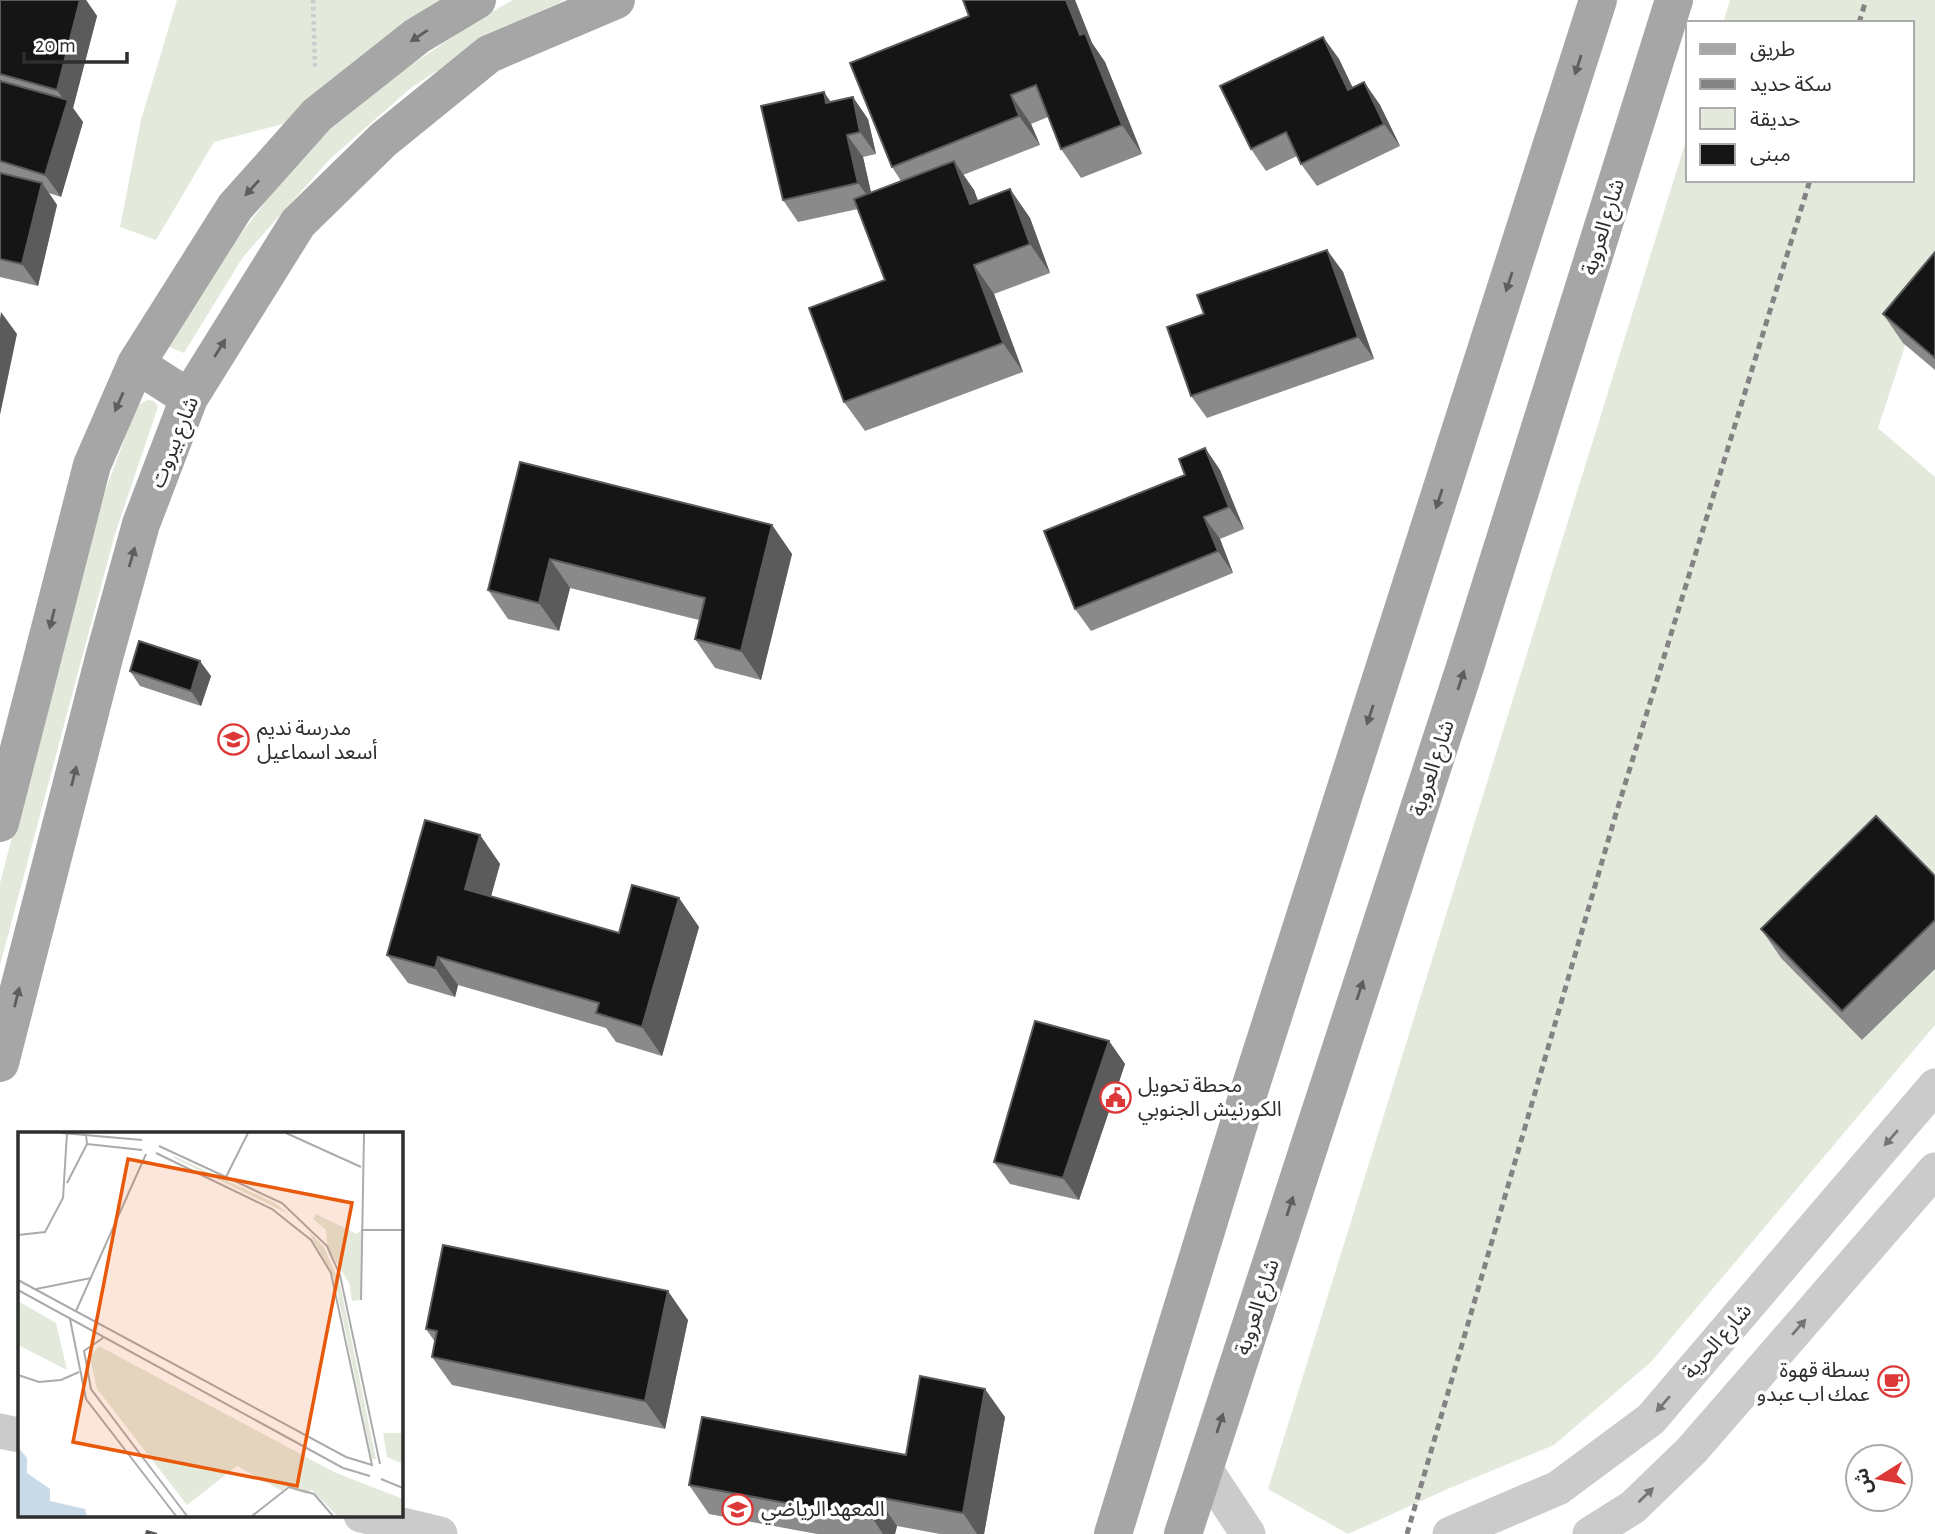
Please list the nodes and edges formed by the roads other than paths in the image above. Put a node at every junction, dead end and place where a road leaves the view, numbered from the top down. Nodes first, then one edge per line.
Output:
1 (477, 0) edge
2 (616, 0) edge
3 (1598, 0) edge
4 (1674, 0) edge
5 (136, 364) junction
6 (189, 398) junction
7 (0, 823) edge
8 (0, 1063) edge
9 (1935, 1086) edge
10 (1935, 1170) edge
11 (0, 1431) edge
12 (18, 1435) edge
13 (1205, 1469) junction
14 (365, 1516) edge
15 (1456, 1532) edge
16 (440, 1534) edge
17 (1113, 1534) edge
18 (1183, 1534) edge
19 (1248, 1534) edge
20 (1590, 1534) edge

1 -> 5 main road
6 -> 2 main road, شارع بيروت
3 -> 17 main road
13 -> 4 main road, شارع العروبة
5 - 6 main road
5 -> 7 main road
8 -> 6 main road, شارع بيروت
9 -> 15 street, شارع الحرية
20 -> 10 street
11 - 12 street
13 - 18 main road, شارع العروبة
13 - 19 street
14 - 16 street

